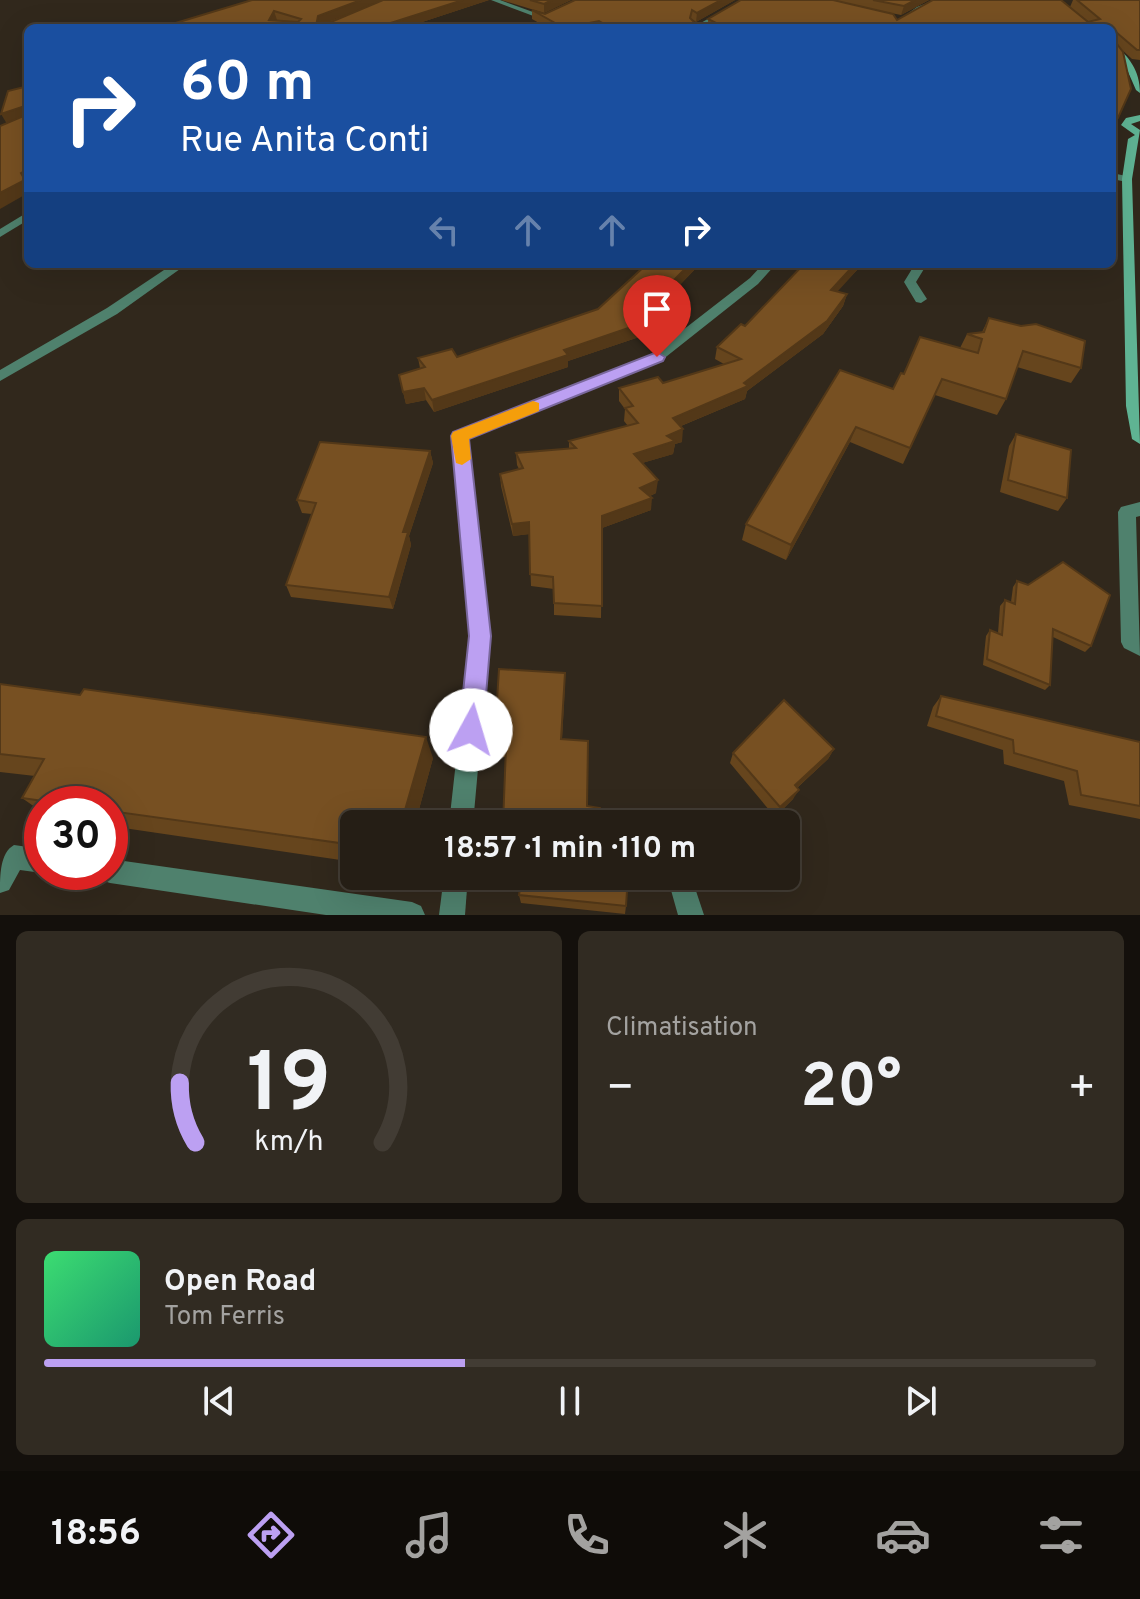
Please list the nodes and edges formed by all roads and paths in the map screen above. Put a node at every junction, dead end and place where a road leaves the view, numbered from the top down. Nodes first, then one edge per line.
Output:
1 (494, 0) edge
2 (584, 0) edge
3 (746, 0) edge
4 (941, 0) edge
5 (888, 17) edge
6 (903, 20) junction
7 (703, 24) edge
8 (898, 24) edge
9 (1116, 50) edge
10 (1138, 75) edge
11 (1140, 90) edge
12 (1140, 118) edge
13 (1140, 135) edge
14 (1116, 177) edge
15 (1127, 179) junction
16 (24, 218) edge
17 (0, 234) edge
18 (1135, 249) edge
19 (175, 268) edge
20 (766, 268) edge
21 (919, 268) edge
22 (921, 299) dead end
23 (0, 376) edge
24 (1140, 439) edge
25 (1140, 509) edge
26 (1140, 647) edge
27 (462, 810) edge
28 (7, 856) edge
29 (128, 874) edge
30 (0, 881) edge
31 (455, 890) edge
32 (683, 890) edge
33 (412, 915) edge
34 (452, 915) edge
35 (691, 915) edge

1 - 2 street
3 - 7 street
4 - 6 street
5 - 6 street
6 - 8 street
9 - 10 street
10 - 11 street
12 - 13 street
13 - 15 street
14 - 15 street
15 - 18 street
16 - 17 street
18 - 24 street
19 - 23 street
20 - 27 street
21 - 22 street
25 - 26 street
28 - 30 street
29 - 33 street
31 - 34 street
32 - 35 street

